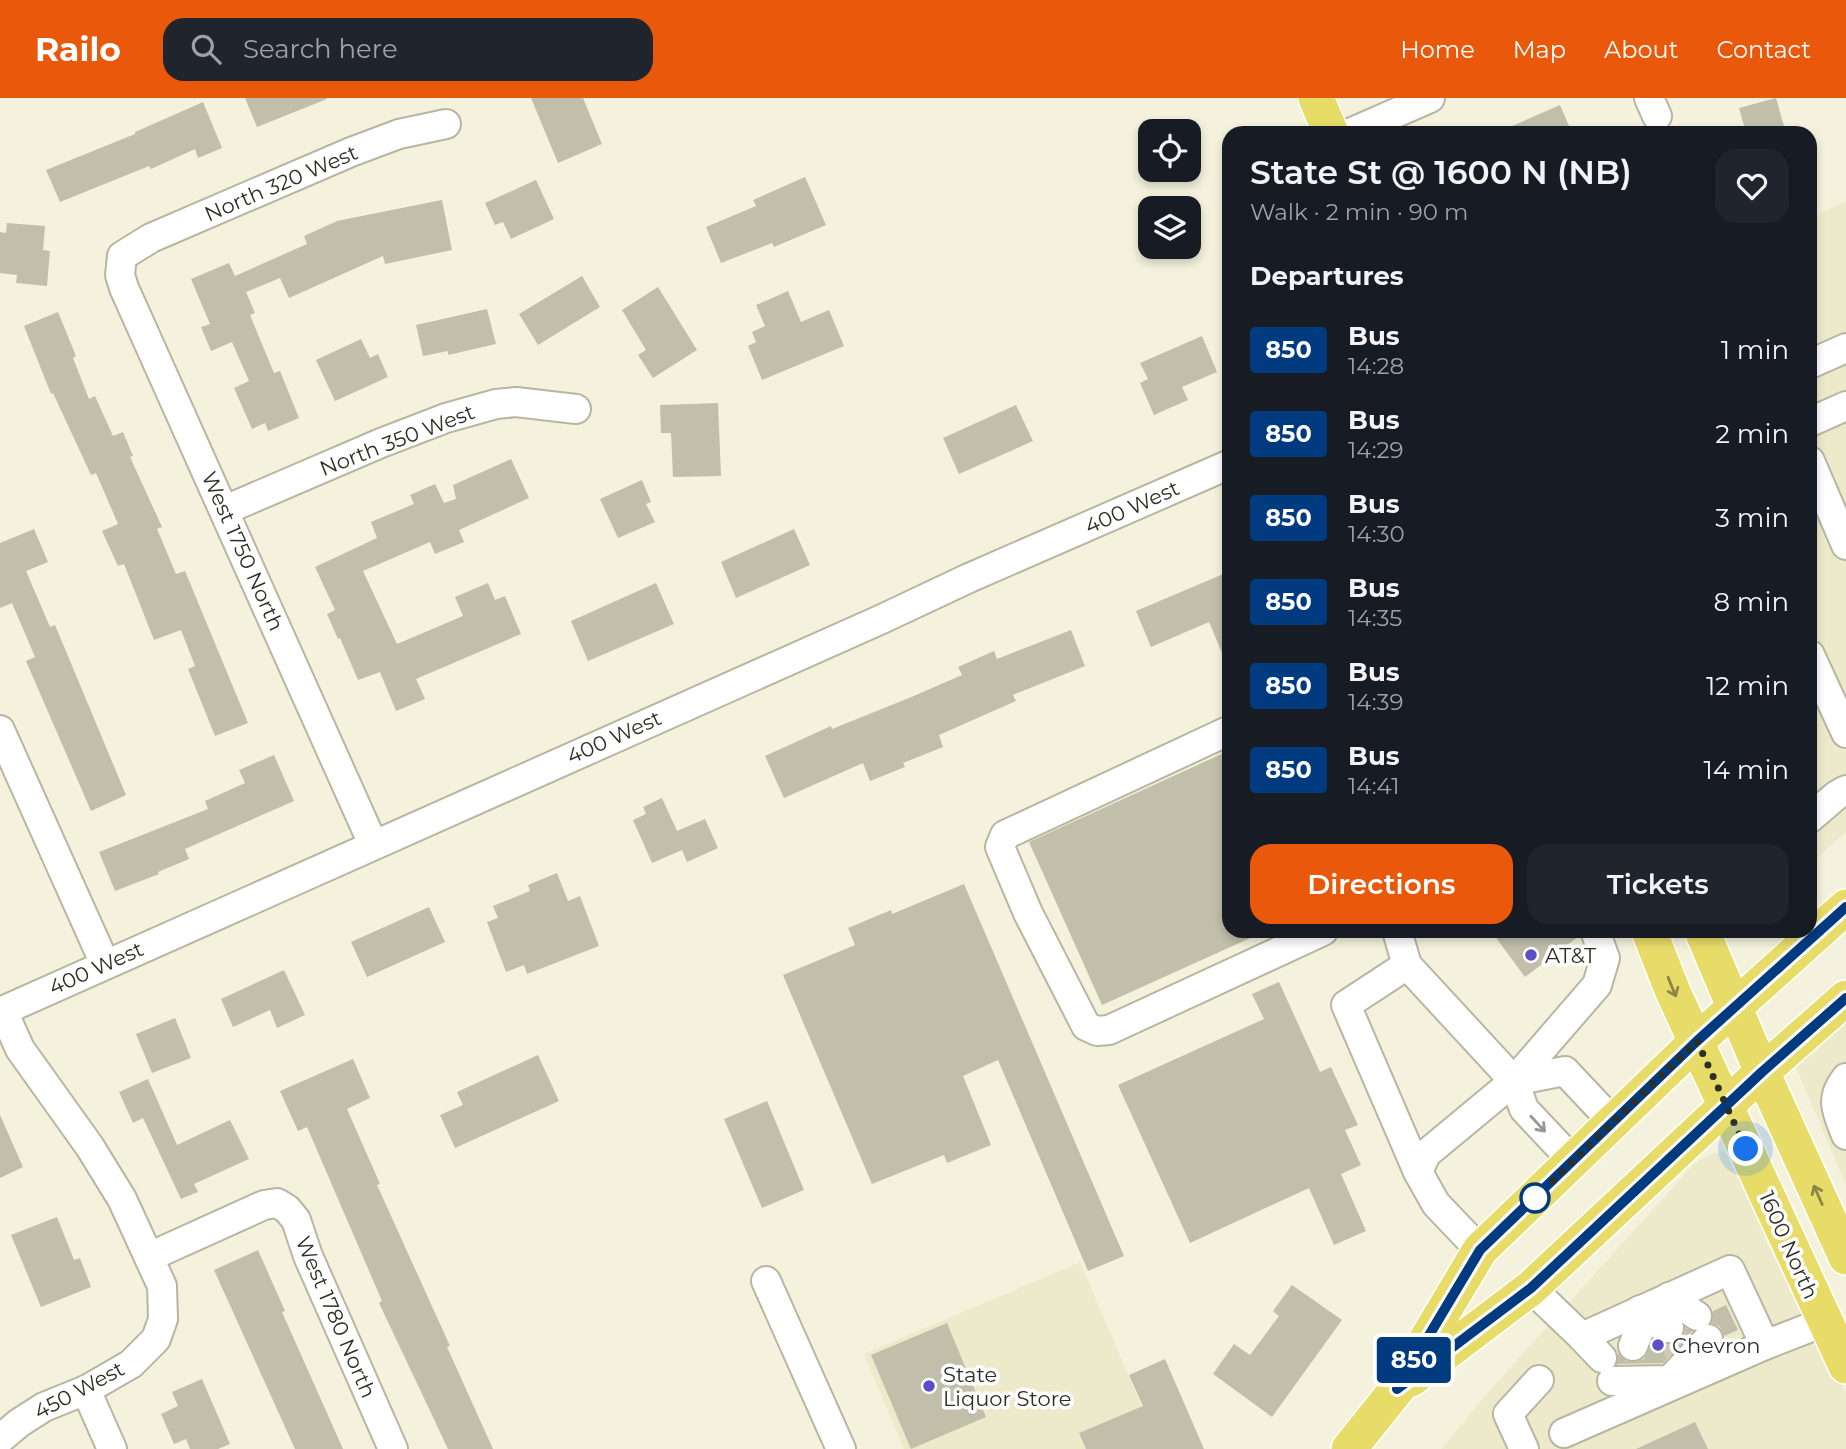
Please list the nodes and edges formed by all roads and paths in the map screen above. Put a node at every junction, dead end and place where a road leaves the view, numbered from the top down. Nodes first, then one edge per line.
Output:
1 (1316, 98) edge
2 (1430, 98) edge
3 (446, 124) dead end
4 (1328, 126) edge
5 (1366, 126) edge
6 (122, 256) joint
7 (1846, 348) edge
8 (1817, 361) edge
9 (1846, 406) edge
10 (576, 409) dead end
11 (1817, 419) edge
12 (1222, 468) edge
13 (1817, 483) edge
14 (225, 510) junction
15 (1846, 545) edge
16 (1817, 669) edge
17 (0, 730) edge
18 (1846, 733) edge
19 (1222, 734) edge
20 (1846, 790) edge
21 (1817, 812) edge
22 (373, 845) junction
23 (1846, 907) edge
24 (1817, 933) edge
25 (1308, 938) edge
26 (1399, 938) edge
27 (1598, 938) edge
28 (1652, 938) edge
29 (1705, 938) edge
30 (1811, 938) edge
31 (105, 964) junction
32 (1407, 965) junction
33 (1846, 998) edge
34 (1735, 1006) junction
35 (1, 1011) edge
36 (1697, 1041) junction
37 (1762, 1072) junction
38 (1846, 1078) edge
39 (1514, 1081) junction
40 (1726, 1105) junction
41 (1613, 1122) junction
42 (1846, 1135) edge
43 (1573, 1161) junction
44 (1418, 1172) junction
45 (1480, 1250) junction
46 (149, 1257) junction
47 (1846, 1257) edge
48 (766, 1281) dead end
49 (1531, 1288) junction
50 (1669, 1297) junction
51 (1824, 1322) junction
52 (1658, 1327) junction
53 (1582, 1337) junction
54 (1765, 1345) junction
55 (1846, 1366) edge
56 (1539, 1380) dead end
57 (1671, 1383) junction
58 (1397, 1389) junction
59 (86, 1390) junction
60 (1564, 1433) dead end
61 (0, 1439) edge
62 (112, 1449) edge
63 (393, 1449) edge
64 (841, 1449) edge
65 (1349, 1449) edge
66 (1524, 1449) edge

1 - 4 main road
2 - 5 street
3 - 6 street, North 320 West
6 - 14 street, West 1750 North
7 - 8 street
9 - 11 street
10 - 14 street, North 350 West
12 - 22 street, 400 West
13 - 15 street
14 - 22 street, West 1750 North
16 - 18 street
17 - 31 street
19 - 25 street
20 - 21 street
22 - 31 street, 400 West
23 - 24 main road
26 - 32 street
27 - 39 street
28 -> 36 main road, 1600 North
29 - 34 main road
30 - 34 main road
31 - 35 street, 400 West
32 - 39 street
32 - 44 street
33 - 37 main road
34 - 36 main road
34 - 37 main road
35 - 46 street
36 - 40 main road, 1600 North
36 - 41 main road
37 - 40 main road
47 -> 37 main road
38 - 42 street
39 - 41 street
39 -> 43 street
39 - 44 street
40 - 49 main road
40 - 51 main road, 1600 North
41 - 43 main road
43 - 45 main road
44 - 45 street
45 - 58 main road
46 - 59 street, 450 West
46 - 63 street, West 1780 North
48 - 64 street
49 - 53 street
49 - 58 main road
50 - 52 street
50 - 54 street
50 - 57 street
51 - 54 street
51 - 55 main road, 1600 North
52 - 53 street
52 - 57 street
52 - 57 street
53 - 57 street
54 - 57 street
56 - 66 street
57 - 60 street
58 - 65 main road
59 - 61 street, 450 West
59 - 62 street

